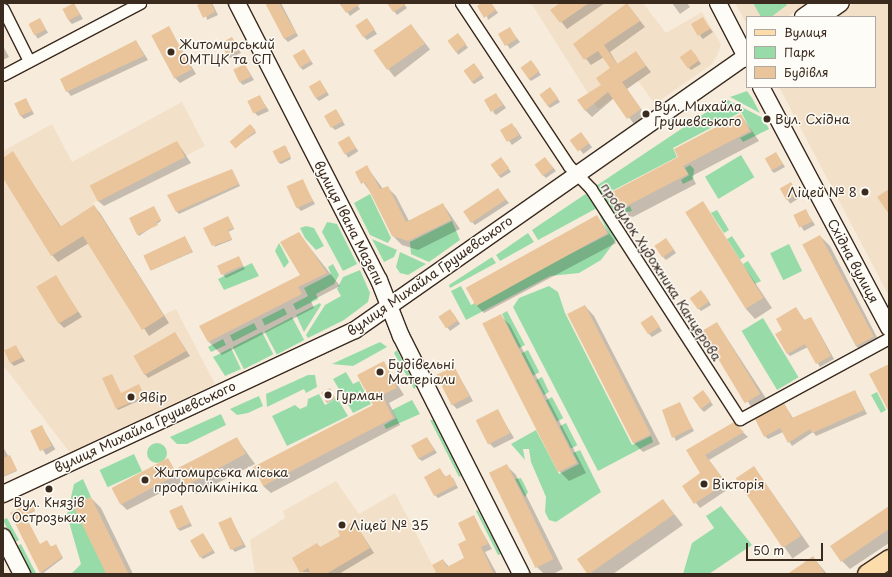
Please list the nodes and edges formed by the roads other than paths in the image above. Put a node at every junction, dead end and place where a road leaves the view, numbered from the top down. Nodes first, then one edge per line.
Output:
1 (140, 3) edge
2 (237, 3) edge
3 (461, 3) edge
4 (718, 3) edge
5 (726, 3) edge
6 (823, 3) edge
7 (841, 3) edge
8 (3, 9) edge
9 (804, 16) edge
10 (822, 16) edge
11 (746, 53) edge
12 (746, 54) edge
13 (746, 57) edge
14 (29, 61) junction
15 (3, 75) edge
16 (762, 88) edge
17 (772, 88) edge
18 (579, 176) junction
19 (391, 310) junction
20 (889, 310) edge
21 (889, 328) edge
22 (889, 338) edge
23 (3, 494) edge
24 (3, 502) edge
25 (3, 536) edge
26 (889, 559) edge
27 (889, 567) edge
28 (22, 574) edge
29 (522, 574) edge
30 (867, 574) edge
31 (879, 574) edge

1 - 14 street
2 - 19 main road, вулиця Івана Мазепи
3 - 18 street, провулок Художника Канцерова
4 - 12 main road
5 - 11 main road
6 - 9 main road
7 - 10 main road
8 - 14 street
13 - 18 main road, вулиця Михайла Грушевського
14 - 15 street
16 - 21 main road, Східна вулиця
17 - 20 main road, Східна вулиця
18 - 19 main road, вулиця Михайла Грушевського
18 - 22 street, провулок Художника Канцерова
19 - 23 main road, вулиця Михайла Грушевського
19 - 24 main road, вулиця Михайла Грушевського
19 - 29 main road, вулиця Івана Мазепи
25 - 28 main road
26 - 30 main road
27 - 31 main road

